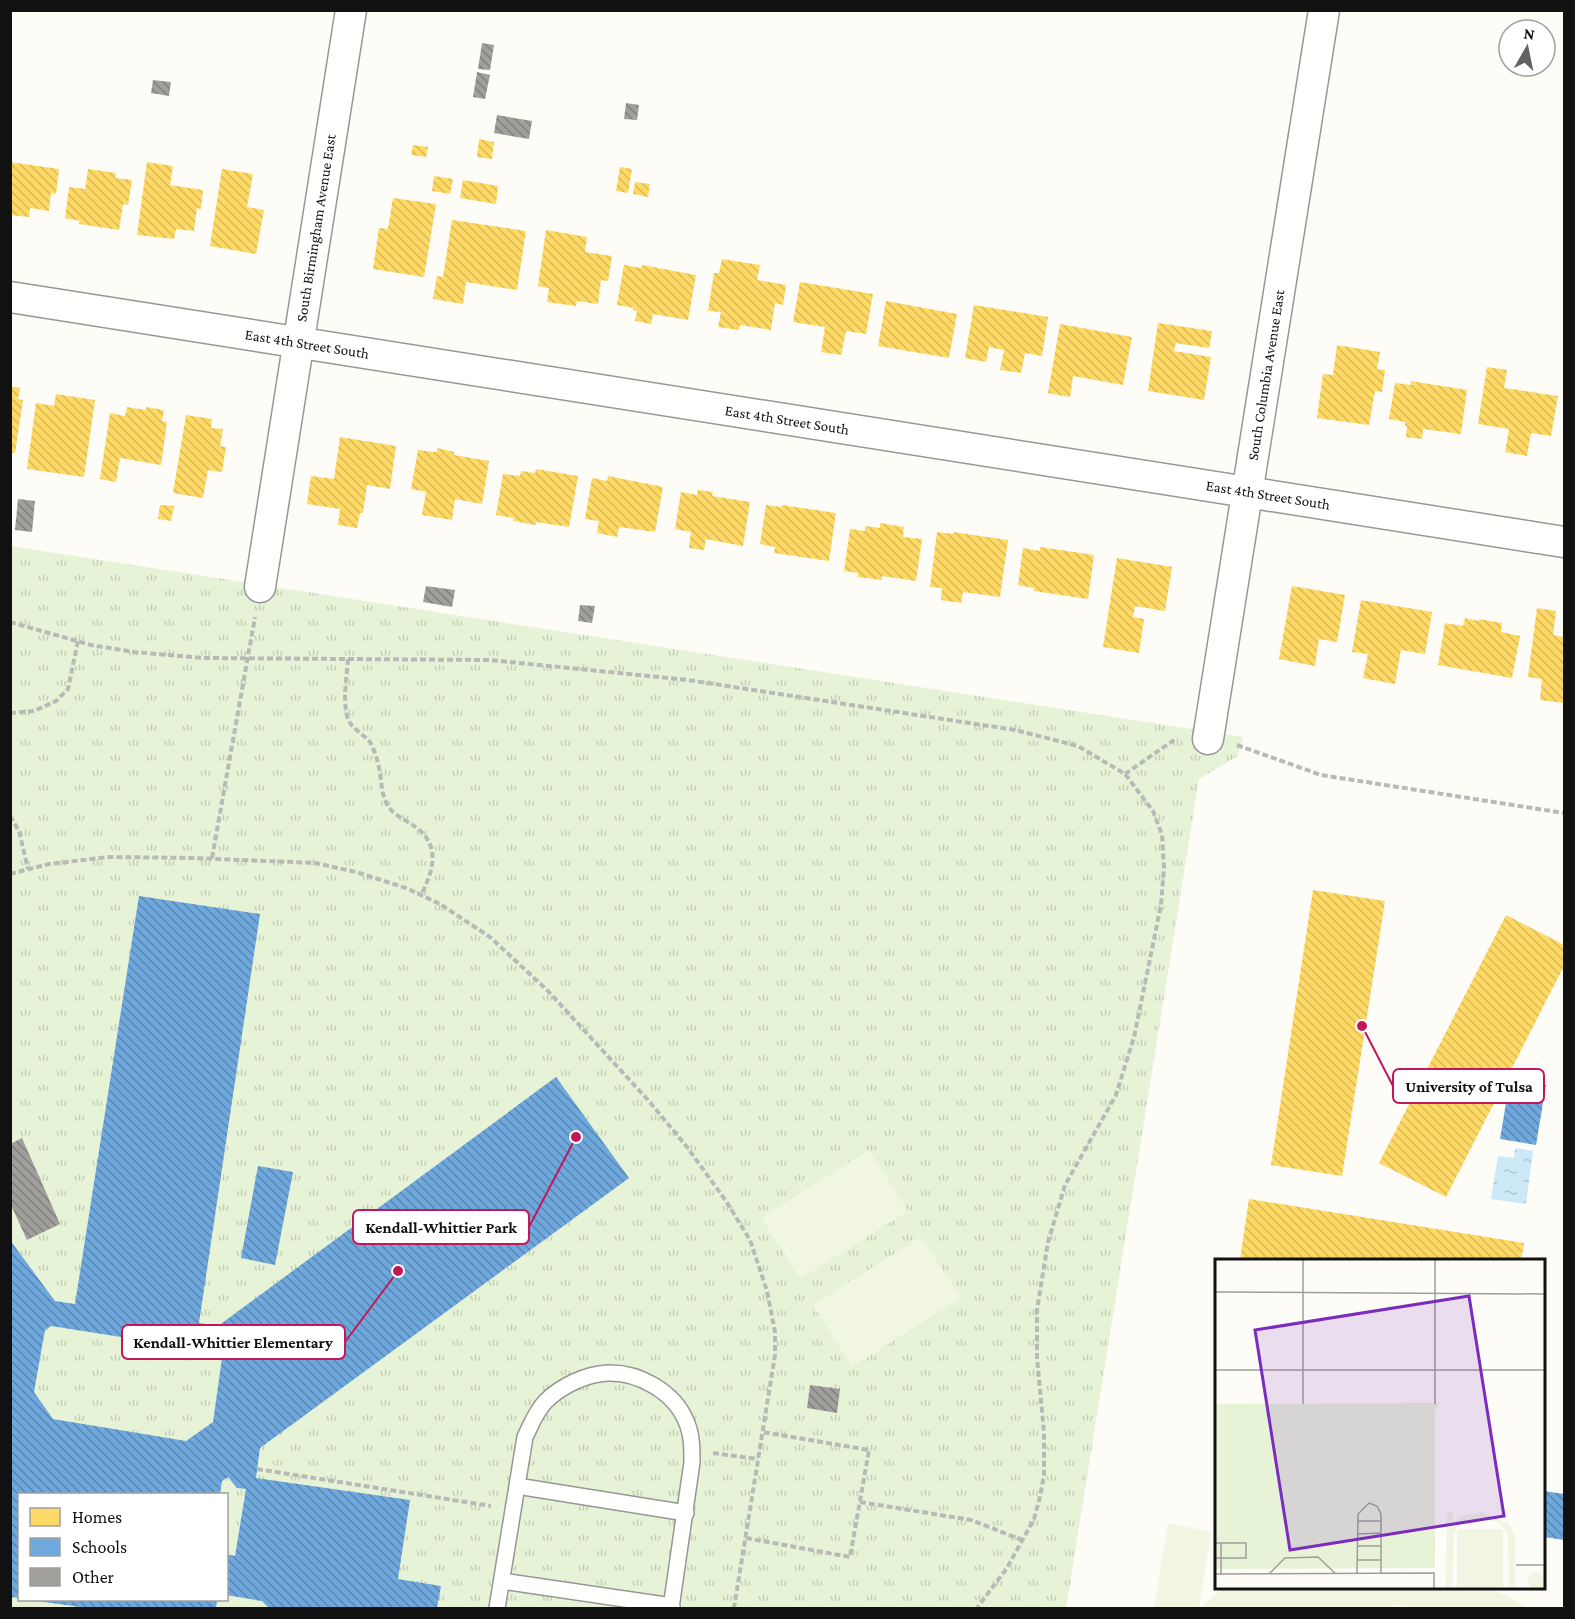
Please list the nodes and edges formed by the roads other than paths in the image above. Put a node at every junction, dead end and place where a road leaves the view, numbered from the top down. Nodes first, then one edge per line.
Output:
1 (351, 10) edge
2 (1324, 10) edge
3 (10, 297) edge
4 (298, 343) junction
5 (1247, 492) junction
6 (1564, 542) edge
7 (258, 599) road end
8 (1221, 741) road end
9 (517, 1486) junction
10 (686, 1513) junction
11 (502, 1581) junction
12 (671, 1607) edge
13 (497, 1608) edge

1 - 4 street, South Birmingham Avenue East
2 - 5 street, South Columbia Avenue East
3 - 4 street, East 4th Street South
4 - 5 street, East 4th Street South
4 - 7 street, South Birmingham Avenue East
5 - 6 street, East 4th Street South
5 - 8 street, South Columbia Avenue East
9 - 10 lane
9 - 10 lane
9 - 11 lane
10 - 12 lane
11 - 12 lane
11 - 13 lane

